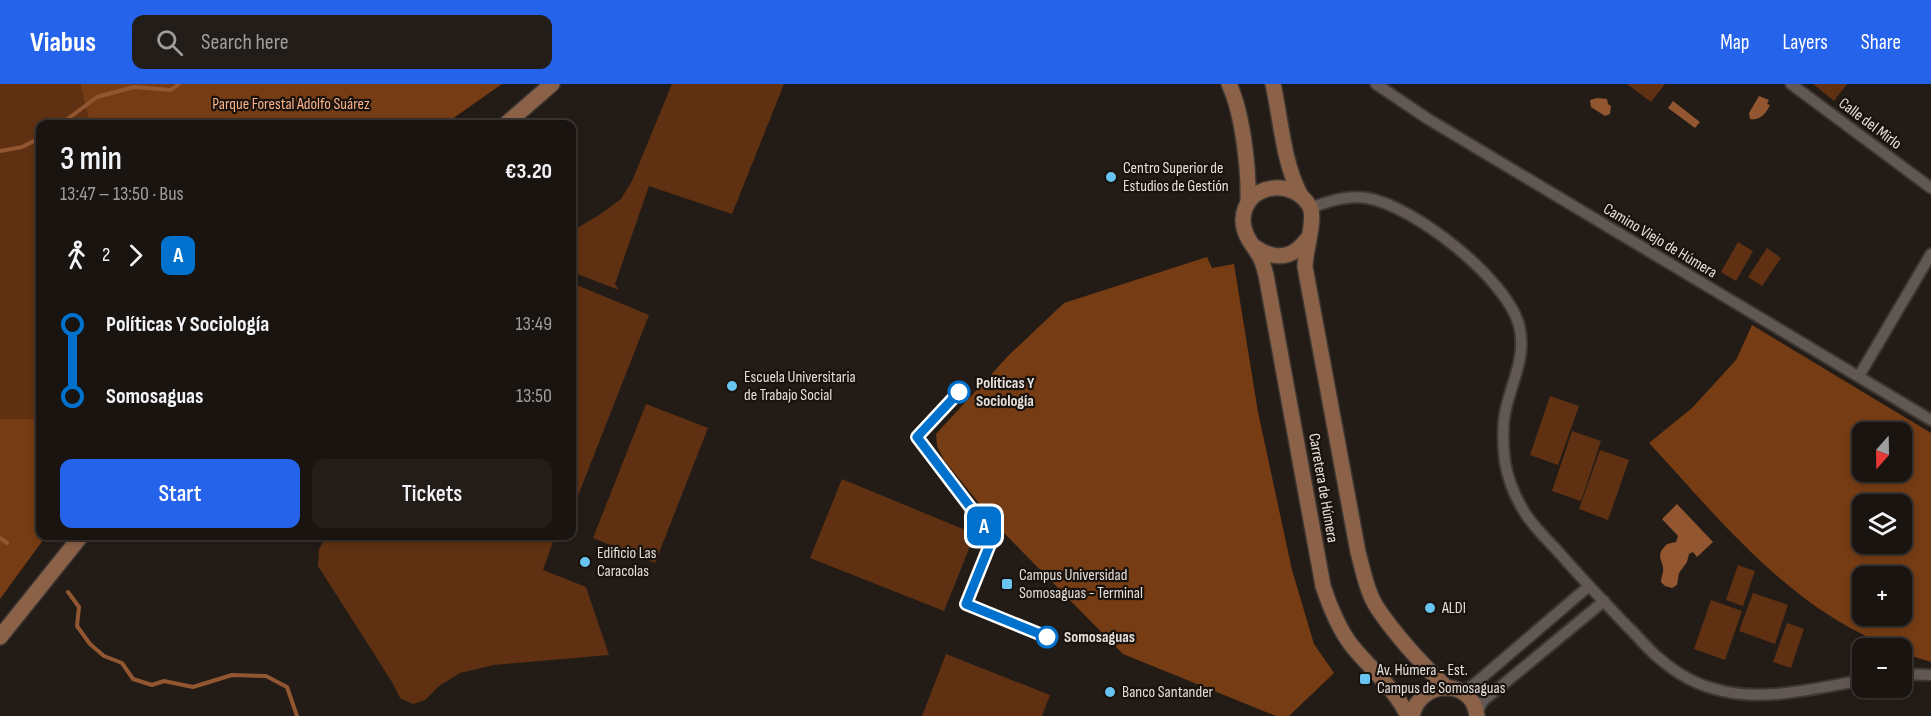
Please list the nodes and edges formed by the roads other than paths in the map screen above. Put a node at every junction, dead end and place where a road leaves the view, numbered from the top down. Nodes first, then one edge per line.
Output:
1 (552, 84) edge
2 (1229, 84) edge
3 (1273, 84) edge
4 (1376, 84) edge
5 (1791, 84) edge
6 (511, 120) edge
7 (1931, 188) edge
8 (1300, 194) junction
9 (1248, 203) junction
10 (1310, 208) junction
11 (1309, 237) junction
12 (1252, 245) junction
13 (1931, 254) edge
14 (1859, 376) junction
15 (1931, 420) edge
16 (69, 540) edge
17 (78, 540) edge
18 (52, 571) junction
19 (1589, 586) junction
20 (1604, 601) junction
21 (0, 638) edge
22 (1912, 674) edge
23 (1931, 675) edge
24 (1852, 682) edge
25 (1453, 689) junction
26 (1477, 714) edge
27 (1410, 716) edge

1 - 6 street
2 - 9 street
3 - 8 street
4 - 14 street, Camino Viejo de Húmera
5 - 7 street, Calle del Mirlo
8 - 9 street
8 - 10 street
9 - 12 street
10 - 11 street
10 - 19 street
11 - 12 street
11 - 25 street, Carretera de Húmera
12 - 27 street, Carretera de Húmera
13 - 14 street
14 - 15 street, Camino Viejo de Húmera
16 - 18 street
17 - 18 street
18 - 21 street
19 - 20 street
19 - 25 street
20 - 24 street
20 - 26 street
22 - 23 street
25 - 26 street, Carretera de Húmera
25 - 27 street

